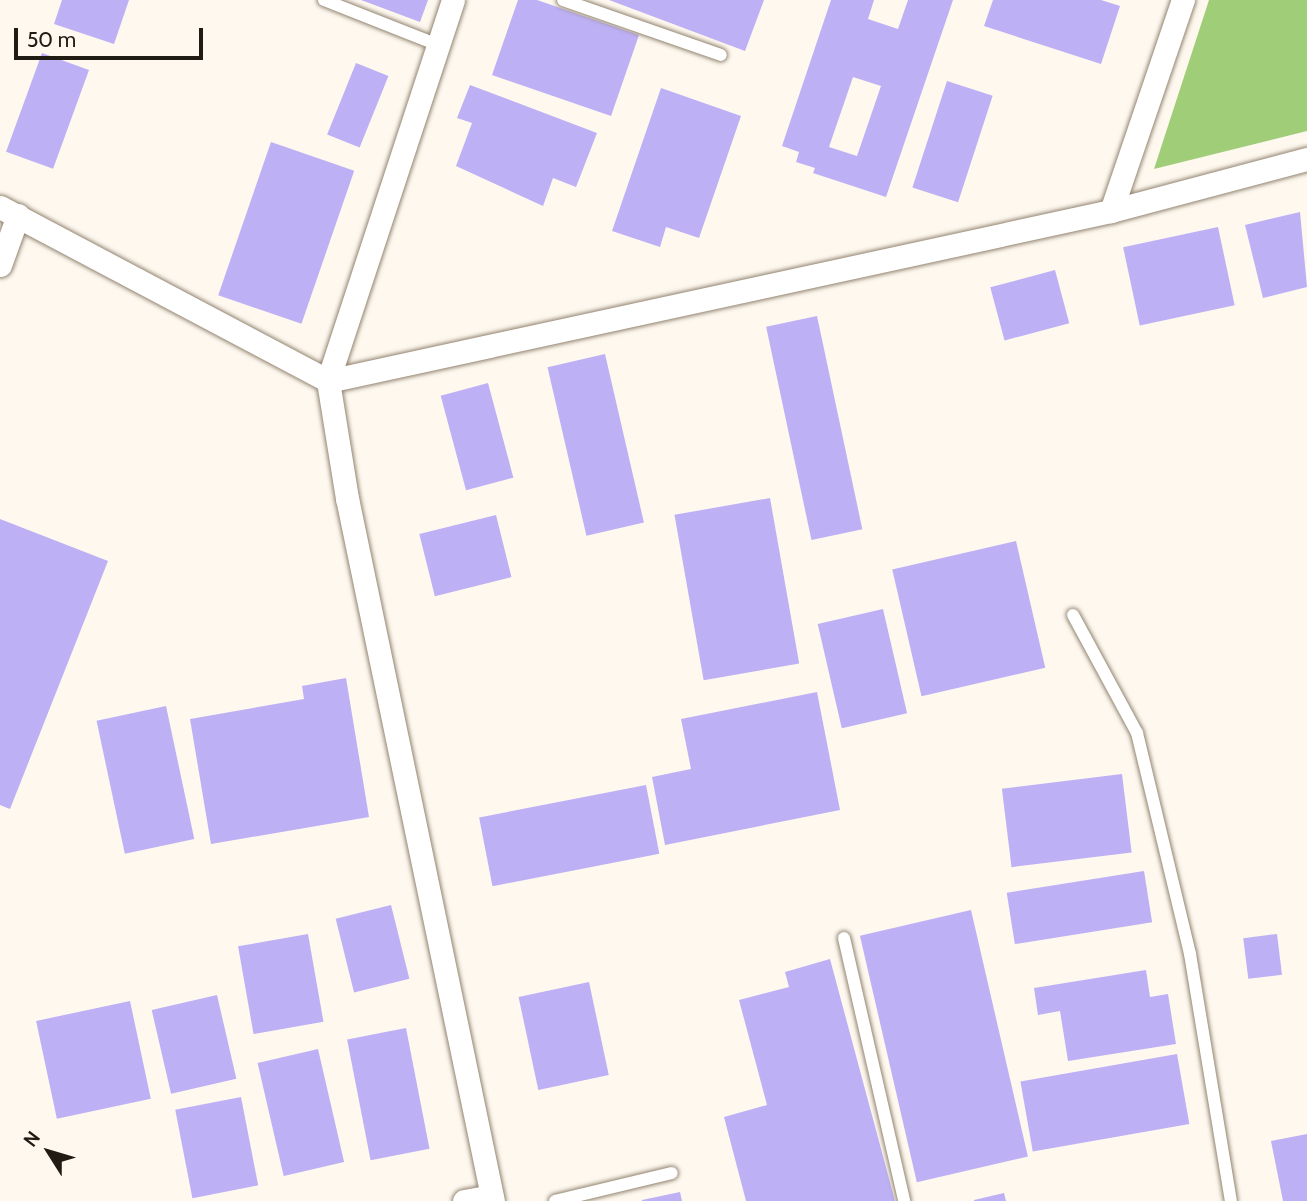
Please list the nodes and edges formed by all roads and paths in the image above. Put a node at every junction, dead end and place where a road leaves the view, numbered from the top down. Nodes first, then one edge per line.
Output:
1 (324, 0) edge
2 (453, 0) edge
3 (563, 0) edge
4 (1183, 0) edge
5 (438, 45) junction
6 (721, 55) dead end
7 (1307, 159) edge
8 (9, 211) edge
9 (1111, 211) junction
10 (0, 265) edge
11 (328, 381) junction
12 (1073, 615) dead end
13 (844, 938) dead end
14 (672, 1173) dead end
15 (492, 1199) edge
16 (464, 1201) edge
17 (555, 1201) edge
18 (904, 1201) edge
19 (1231, 1201) edge

1 - 5 lane
2 - 5 street
3 - 6 lane
4 - 9 street
5 - 11 street
7 - 9 street
8 - 10 street
8 - 11 street
9 - 11 street
11 - 15 street
12 - 19 lane
13 - 18 lane
14 - 17 lane
15 - 16 street

